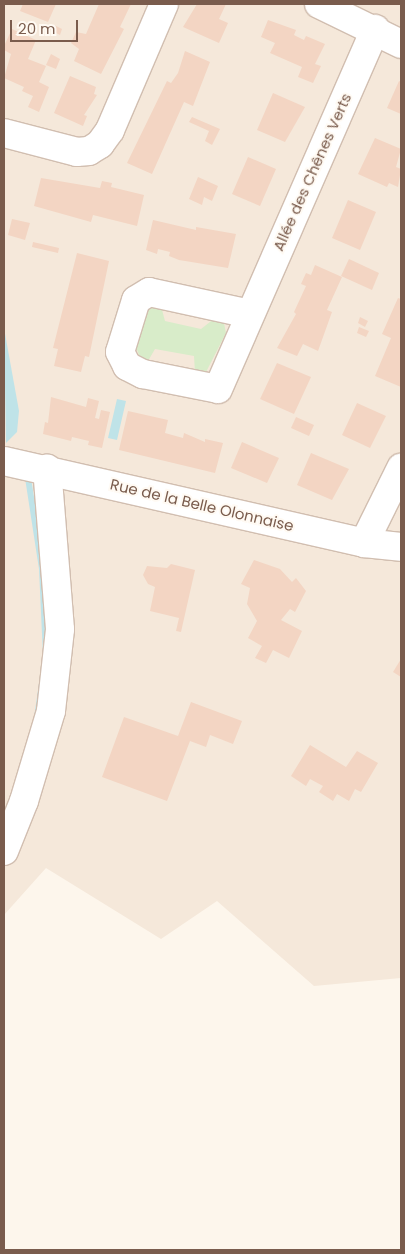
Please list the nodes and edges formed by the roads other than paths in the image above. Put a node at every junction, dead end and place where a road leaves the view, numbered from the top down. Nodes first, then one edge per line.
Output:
1 (164, 4) edge
2 (319, 4) edge
3 (375, 29) junction
4 (401, 44) edge
5 (4, 133) edge
6 (250, 314) junction
7 (4, 460) edge
8 (401, 468) edge
9 (47, 469) junction
10 (364, 543) junction
11 (401, 547) edge
12 (4, 851) edge

1 - 5 street
2 - 3 street
3 - 4 street
3 - 6 street, Allée des Chênes Verts
6 - 6 street, Allée des Chênes Verts
7 - 9 street, Rue de la Belle Olonnaise
8 - 10 street
9 - 10 street, Rue de la Belle Olonnaise
9 - 12 street
10 - 11 street, Rue de la Belle Olonnaise

